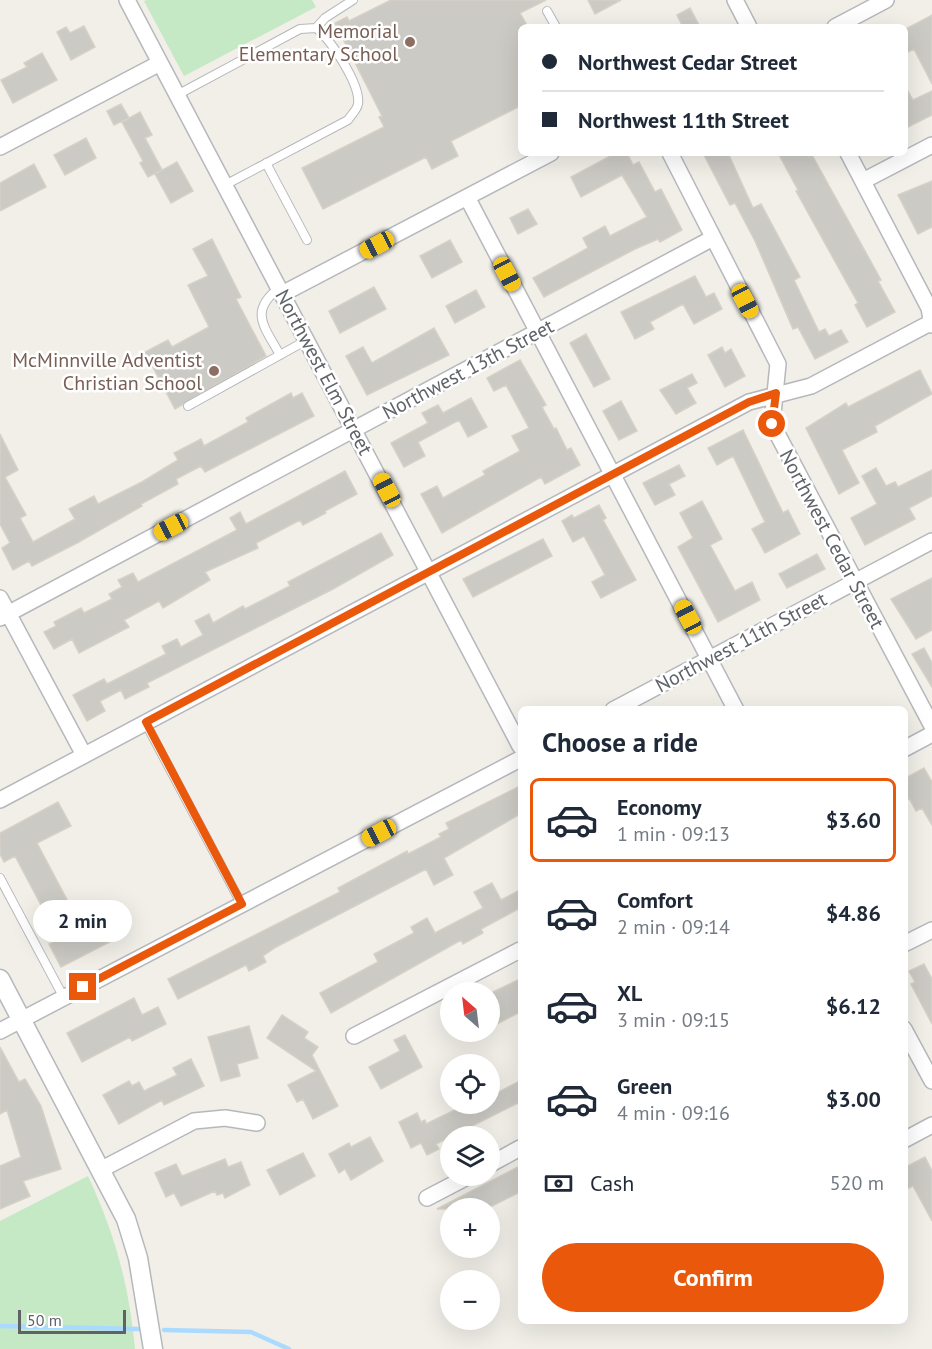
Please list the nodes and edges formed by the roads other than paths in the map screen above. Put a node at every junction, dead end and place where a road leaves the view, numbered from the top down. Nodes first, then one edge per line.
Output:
1 (127, 0) edge
2 (353, 0) edge
3 (735, 0) edge
4 (886, 0) edge
5 (547, 11) dead end
6 (554, 24) edge
7 (747, 24) edge
8 (841, 24) edge
9 (316, 28) junction
10 (160, 63) junction
11 (177, 94) junction
12 (932, 145) edge
13 (0, 147) edge
14 (545, 156) edge
15 (672, 156) edge
16 (850, 156) edge
17 (266, 163) junction
18 (863, 181) junction
19 (225, 185) junction
20 (466, 197) junction
21 (713, 238) junction
22 (307, 240) dead end
23 (281, 291) junction
24 (932, 323) edge
25 (537, 332) junction
26 (307, 340) junction
27 (280, 355) junction
28 (776, 393) junction
29 (188, 406) dead end
30 (355, 429) junction
31 (612, 474) junction
32 (932, 541) edge
33 (430, 571) junction
34 (854, 582) junction
35 (0, 598) edge
36 (4, 616) edge
37 (709, 658) junction
38 (620, 706) edge
39 (734, 706) edge
40 (146, 722) junction
41 (932, 726) edge
42 (932, 734) edge
43 (518, 742) edge
44 (908, 747) edge
45 (84, 755) junction
46 (518, 760) edge
47 (0, 800) edge
48 (0, 878) edge
49 (242, 904) junction
50 (932, 930) edge
51 (908, 942) edge
52 (518, 951) edge
53 (0, 979) edge
54 (64, 998) junction
55 (22, 1020) junction
56 (0, 1031) edge
57 (354, 1036) dead end
58 (908, 1036) edge
59 (932, 1081) edge
60 (257, 1123) dead end
61 (932, 1125) edge
62 (908, 1138) edge
63 (518, 1149) edge
64 (500, 1159) edge
65 (102, 1169) junction
66 (450, 1186) edge
67 (427, 1198) dead end
68 (153, 1349) edge

1 - 10 street, Northwest Elm Street
2 - 9 lane
3 - 7 street
4 - 8 street
5 - 6 lane
9 - 11 lane
9 - 17 lane
10 - 11 street, Northwest Elm Street
10 - 13 street
11 - 19 street, Northwest Elm Street
12 - 18 street
14 - 20 street
15 - 21 street, Northwest Cedar Street
16 - 18 street
17 - 19 lane
17 - 22 lane
18 - 24 street
19 - 23 street, Northwest Elm Street
20 - 23 street
20 - 25 street
21 - 25 street, Northwest 13th Street
21 - 28 street, Northwest Cedar Street
23 - 26 street, Northwest Elm Street
23 - 27 lane
24 - 28 street
25 - 30 street, Northwest 13th Street
25 - 31 street
26 - 27 lane
26 - 30 street, Northwest Elm Street
27 - 29 lane
28 - 31 street
28 - 34 street, Northwest Cedar Street
30 - 33 street, Northwest Elm Street
30 - 36 street, Northwest 13th Street
31 - 33 street
31 - 37 street
32 - 34 street, Northwest 11th Street
33 - 40 street
33 - 43 street, Northwest Elm Street
34 - 37 street, Northwest 11th Street
34 - 41 street, Northwest Cedar Street
35 - 36 street
36 - 45 street
37 - 38 street, Northwest 11th Street
37 - 39 street
40 - 45 street
40 - 49 lane
42 - 44 street
45 - 47 street
46 - 49 street
48 - 54 lane
49 - 54 street
50 - 51 street
52 - 57 street
53 - 55 street
54 - 55 street
55 - 56 street
55 - 65 street
58 - 59 street
60 - 65 street
61 - 62 street
63 - 64 street
65 - 68 street
66 - 67 street

